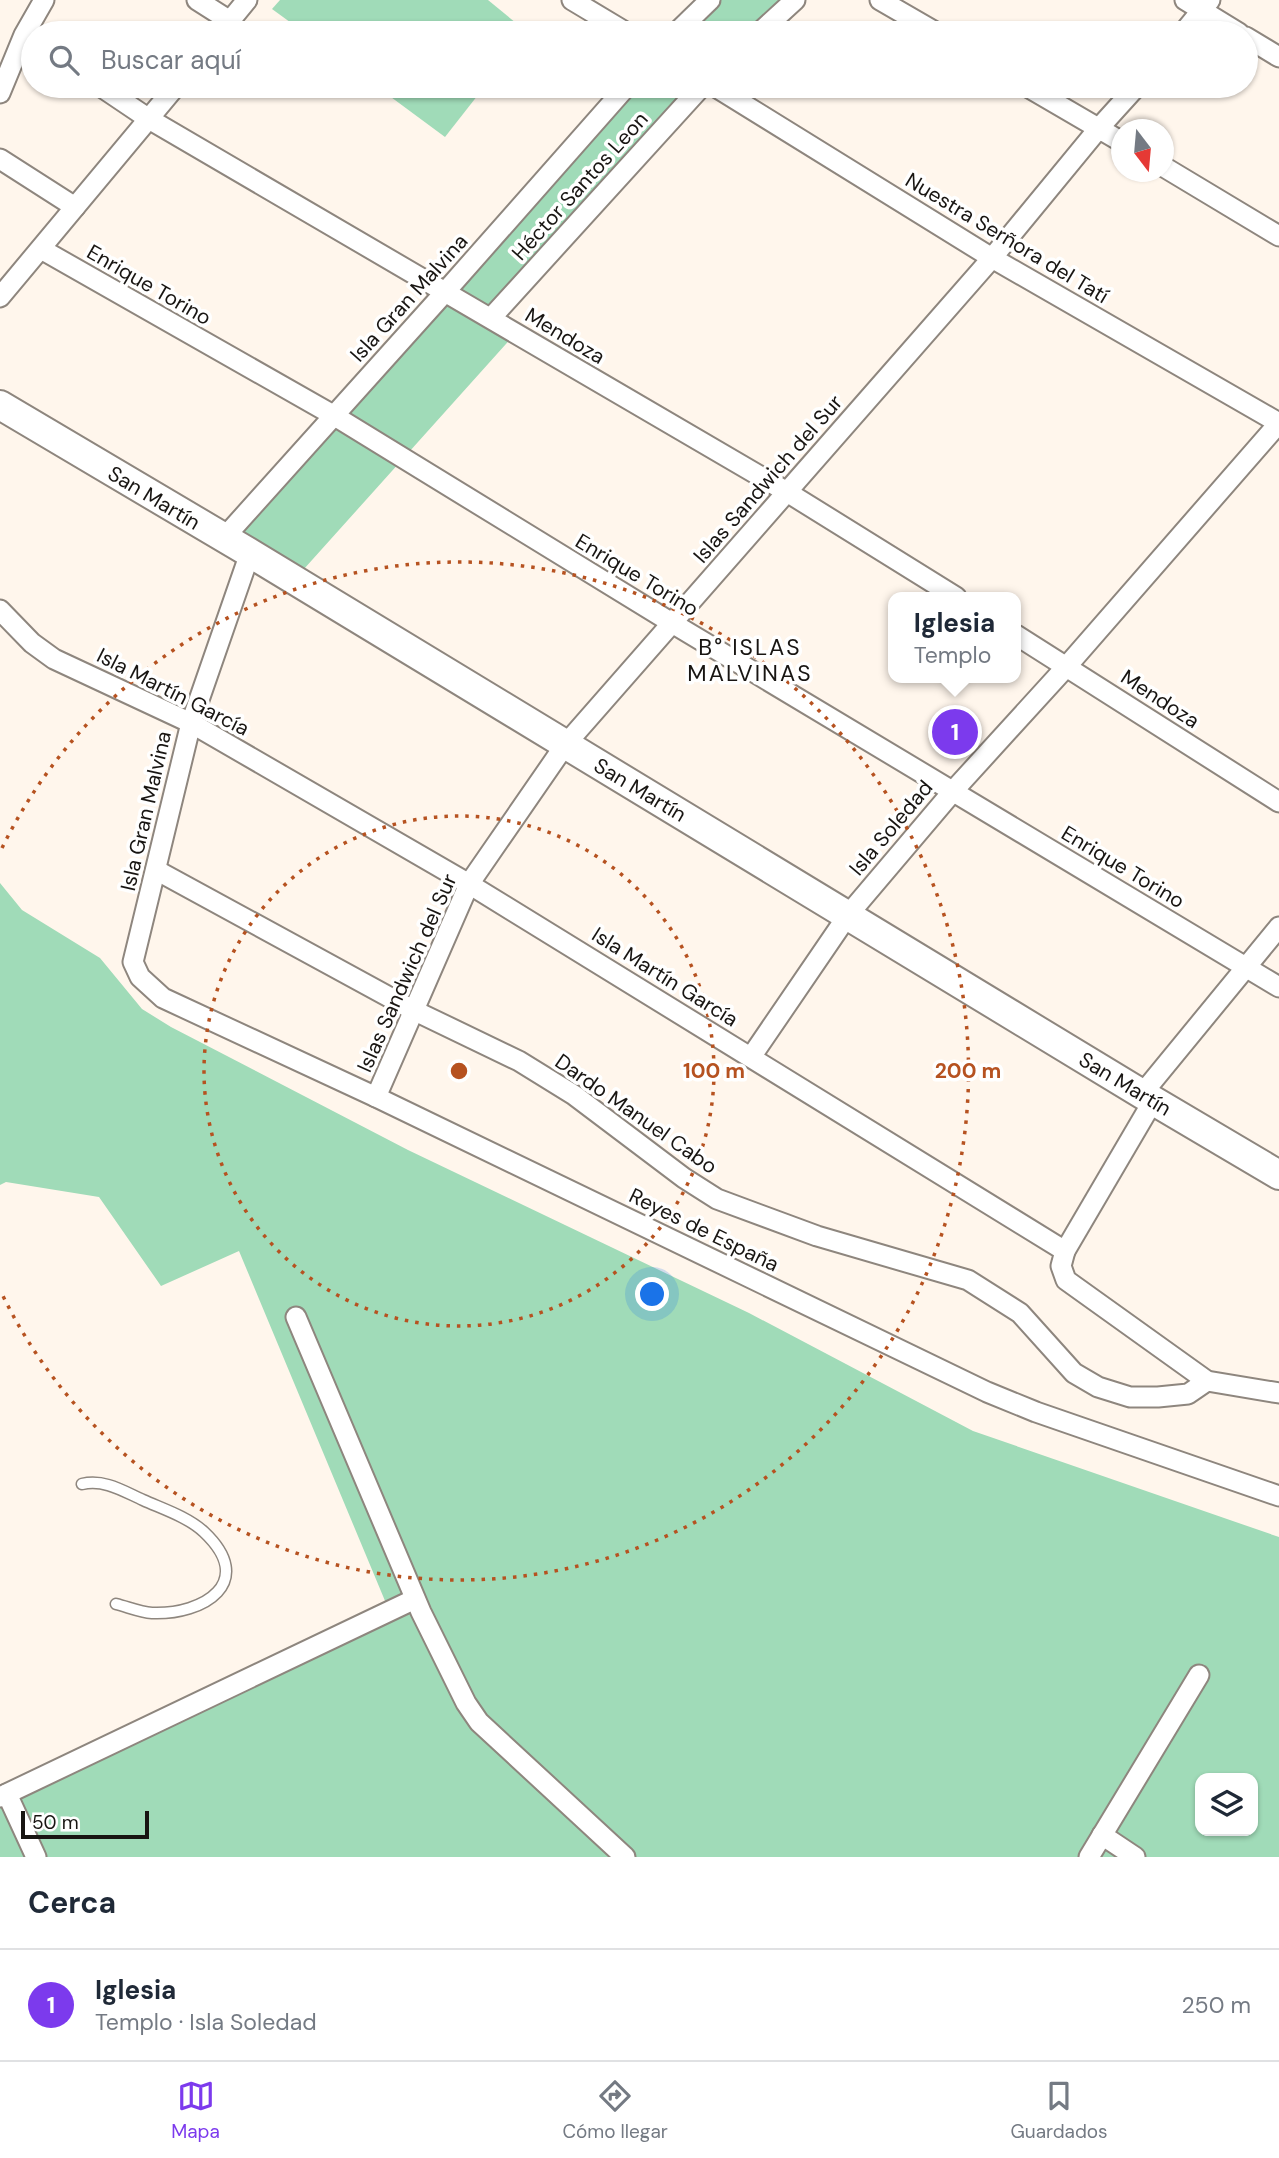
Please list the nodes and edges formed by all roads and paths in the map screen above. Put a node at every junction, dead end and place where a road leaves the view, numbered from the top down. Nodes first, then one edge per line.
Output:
1 (44, 0) edge
2 (197, 0) edge
3 (247, 0) edge
4 (572, 0) edge
5 (710, 0) edge
6 (795, 0) edge
7 (880, 0) edge
8 (1185, 0) edge
9 (1207, 6) edge
10 (36, 21) edge
11 (219, 21) edge
12 (230, 21) edge
13 (607, 21) edge
14 (688, 21) edge
15 (772, 21) edge
16 (916, 21) edge
17 (1194, 21) edge
18 (1225, 21) edge
19 (1258, 44) edge
20 (21, 53) edge
21 (1279, 57) edge
22 (0, 93) edge
23 (118, 98) edge
24 (166, 98) edge
25 (616, 98) edge
26 (691, 98) edge
27 (733, 98) edge
28 (1047, 98) edge
29 (1126, 98) edge
30 (149, 118) junction
31 (1098, 128) junction
32 (1111, 136) edge
33 (0, 159) edge
34 (1174, 173) edge
35 (75, 208) junction
36 (1279, 236) edge
37 (40, 249) junction
38 (992, 258) junction
39 (446, 291) junction
40 (0, 297) edge
41 (491, 318) junction
42 (0, 405) edge
43 (333, 415) junction
44 (1279, 423) edge
45 (787, 492) junction
46 (223, 539) junction
47 (250, 553) junction
48 (948, 592) edge
49 (0, 610) edge
50 (672, 623) junction
51 (1021, 638) edge
52 (1067, 666) junction
53 (191, 723) junction
54 (565, 744) junction
55 (954, 790) junction
56 (1279, 802) edge
57 (156, 870) junction
58 (470, 884) junction
59 (848, 915) junction
60 (1279, 927) edge
61 (133, 962) joint
62 (1246, 968) junction
63 (1279, 987) edge
64 (413, 1010) junction
65 (751, 1057) junction
66 (376, 1097) junction
67 (1147, 1098) junction
68 (1279, 1175) edge
69 (1065, 1251) junction
70 (296, 1317) dead end
71 (1207, 1381) junction
72 (1279, 1393) edge
73 (82, 1484) dead end
74 (1279, 1496) edge
75 (415, 1599) junction
76 (116, 1604) dead end
77 (1199, 1675) dead end
78 (3, 1795) edge
79 (1102, 1835) junction
80 (36, 1857) edge
81 (625, 1857) edge
82 (1089, 1857) edge
83 (1135, 1857) edge

1 - 10 street
2 - 11 street
3 - 12 street
4 - 13 street
5 - 14 street
6 - 15 street
7 - 16 street
8 - 9 street
9 - 17 street
9 - 18 street
19 - 21 street
20 - 22 street
23 - 30 street, Mendoza
24 - 30 street
25 - 39 street, Isla Gran Malvina
26 - 41 street, Héctor Santos Leon
27 - 38 street, Nuestra Serñora del Tatí
28 - 31 street
29 - 31 street, Islas Sandwich del Sur
30 - 35 street
30 - 39 street, Mendoza
31 - 32 street
31 - 38 street, Islas Sandwich del Sur
33 - 35 street
34 - 36 street
35 - 37 street
37 - 40 street
37 - 43 street, Enrique Torino
38 - 44 street, Nuestra Serñora del Tatí
38 - 45 street, Islas Sandwich del Sur
39 - 41 street, Mendoza
39 - 43 street, Isla Gran Malvina
41 - 45 street, Mendoza
42 - 46 main road, San Martín
43 - 46 street, Isla Gran Malvina
43 - 50 street, Enrique Torino
44 - 52 street, Isla Soledad
45 - 48 street, Mendoza
45 - 50 street, Islas Sandwich del Sur
46 - 47 main road, San Martín
47 - 53 street, Isla Gran Malvina
47 - 54 main road, San Martín
49 - 53 street, Isla Martín García
50 - 54 street, Islas Sandwich del Sur
50 - 55 street, Enrique Torino
51 - 52 street, Mendoza
52 - 55 street, Isla Soledad
52 - 56 street, Mendoza
53 - 57 street, Isla Gran Malvina
53 - 58 street, Isla Martín García
54 - 58 street, Islas Sandwich del Sur
54 - 59 main road, San Martín
55 - 59 street, Isla Soledad
55 - 62 street, Enrique Torino
57 - 61 street, Isla Gran Malvina
57 - 64 street, Dardo Manuel Cabo
58 - 64 street, Islas Sandwich del Sur
58 - 65 street, Isla Martín García
59 - 65 street, Isla Soledad
59 - 67 main road, San Martín
60 - 62 street
61 - 66 street, Reyes de España
62 - 63 street, Enrique Torino
62 - 67 street
64 - 66 street, Islas Sandwich del Sur
64 - 71 street, Dardo Manuel Cabo
65 - 69 street, Isla Martín García
66 - 74 street, Reyes de España
67 - 68 main road, San Martín
67 - 69 street
69 - 71 street
70 - 75 street
71 - 72 street
73 - 76 lane
75 - 78 street
75 - 81 street
77 - 79 street
78 - 80 street
79 - 82 street
79 - 83 street

